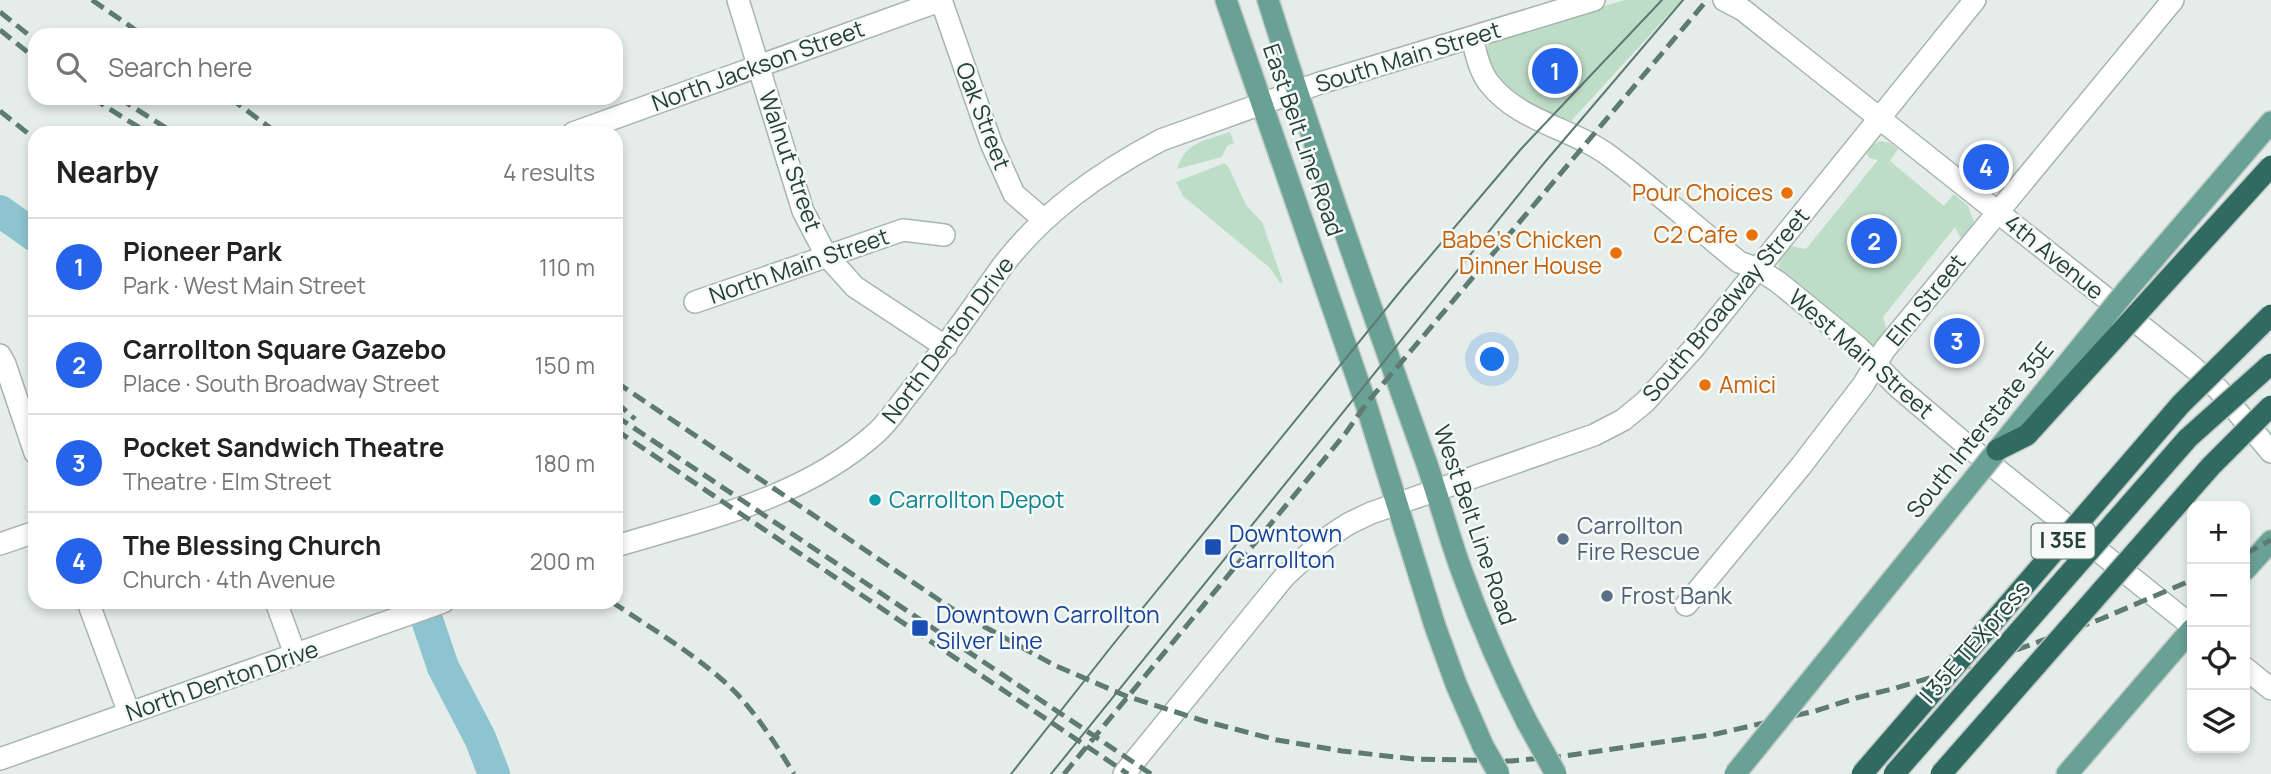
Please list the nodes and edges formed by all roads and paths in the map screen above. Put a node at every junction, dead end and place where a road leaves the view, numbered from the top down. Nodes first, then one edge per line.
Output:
1 (738, 0) edge
2 (942, 0) edge
3 (1226, 0) edge
4 (1268, 0) edge
5 (1594, 0) edge
6 (1724, 0) edge
7 (1975, 0) edge
8 (2174, 0) edge
9 (1472, 38) junction
10 (758, 66) junction
11 (1297, 91) junction
12 (1263, 103) junction
13 (1881, 118) junction
14 (2271, 122) edge
15 (592, 126) edge
16 (2271, 166) edge
17 (1998, 212) junction
18 (1043, 219) junction
19 (944, 235) dead end
20 (825, 256) junction
21 (1758, 269) junction
22 (1363, 285) joint
23 (695, 302) dead end
24 (2271, 314) edge
25 (946, 347) junction
26 (0, 355) edge
27 (2271, 364) edge
28 (1876, 366) junction
29 (2271, 407) edge
30 (28, 432) edge
31 (1997, 450) junction
32 (2271, 452) edge
33 (1437, 491) junction
34 (1398, 503) junction
35 (28, 534) edge
36 (2271, 541) edge
37 (0, 544) edge
38 (623, 544) edge
39 (2250, 564) edge
40 (1686, 605) dead end
41 (91, 609) edge
42 (279, 609) edge
43 (423, 609) edge
44 (2191, 627) edge
45 (2187, 634) edge
46 (295, 654) junction
47 (2250, 672) edge
48 (2271, 689) edge
49 (129, 713) junction
50 (0, 759) edge
51 (1124, 774) edge
52 (1499, 774) edge
53 (1556, 774) edge
54 (1735, 774) edge
55 (1861, 774) edge
56 (1894, 774) edge
57 (1941, 774) edge
58 (2067, 774) edge

1 - 10 street, Walnut Street
2 - 10 street, North Jackson Street
2 - 18 street, Oak Street
3 - 12 main road, East Belt Line Road
4 - 11 main road, East Belt Line Road
5 - 9 street, South Main Street
6 - 13 street, 4th Avenue
7 - 13 street, South Broadway Street
8 - 17 street, Elm Street
9 - 11 street, South Main Street
9 - 21 street, West Main Street
10 - 15 street, North Jackson Street
10 - 20 street, Walnut Street
11 - 12 street, South Main Street
11 - 22 main road, East Belt Line Road
12 - 18 street, North Denton Drive
12 - 34 main road, East Belt Line Road
13 - 17 street, 4th Avenue
13 - 21 street, South Broadway Street
14 - 31 main road, South Interstate 35E, bridge
16 - 31 highway, bridge
17 - 28 street, Elm Street
17 - 32 street, 4th Avenue
18 - 25 street, North Denton Drive
19 - 20 street, North Main Street
20 - 23 street, North Main Street
20 - 25 street, Walnut Street
21 - 28 street, West Main Street
21 - 33 street, South Broadway Street
22 - 33 main road, West Belt Line Road
24 - 55 highway, I 35E, bridge
25 - 38 street, North Denton Drive
26 - 30 street
27 - 56 highway, I 35E TEXpress, bridge
28 - 40 street, Elm Street
28 - 44 street, West Main Street
29 - 57 highway, I 35E, bridge
31 - 54 main road, South Interstate 35E, bridge
33 - 34 street, South Broadway Street
33 - 53 main road, West Belt Line Road, bridge
34 - 51 street, South Broadway Street
34 - 52 main road, bridge
35 - 37 street
36 - 39 main road
41 - 49 street
42 - 46 street
43 - 46 street, North Denton Drive
45 - 58 main road
46 - 49 street, North Denton Drive
47 - 48 street
49 - 50 street, North Denton Drive

